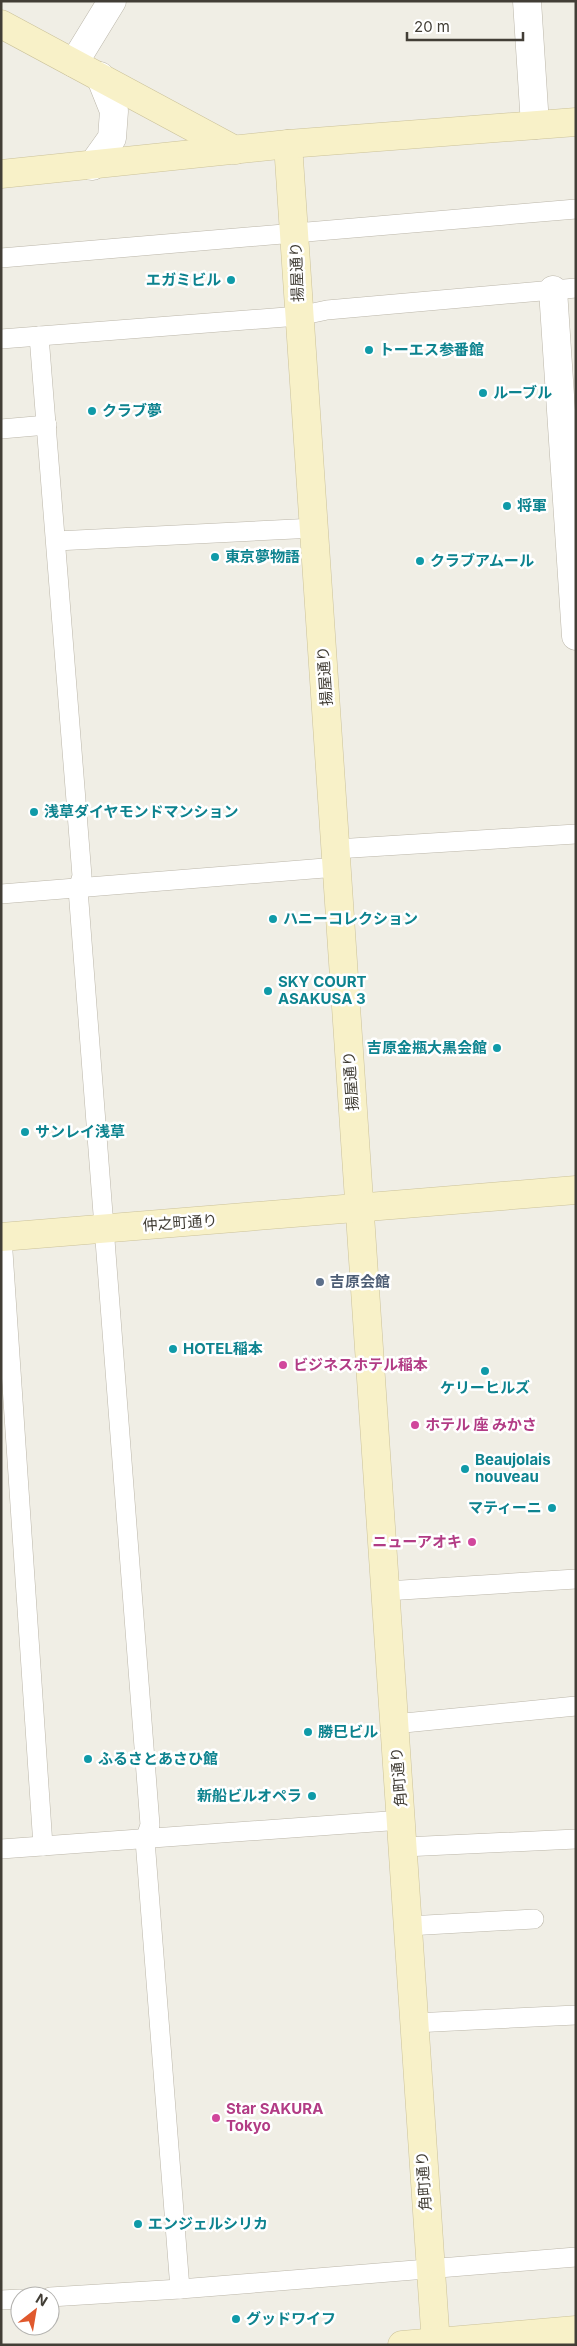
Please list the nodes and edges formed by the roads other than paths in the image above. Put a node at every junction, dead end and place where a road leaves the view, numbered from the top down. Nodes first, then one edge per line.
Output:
1 (112, 1) edge
2 (527, 1) edge
3 (1, 24) edge
4 (74, 63) junction
5 (100, 76) junction
6 (576, 122) edge
7 (535, 125) junction
8 (288, 144) junction
9 (235, 150) junction
10 (92, 166) junction
11 (1, 174) edge
12 (576, 209) edge
13 (296, 235) junction
14 (1, 258) edge
15 (564, 289) edge
16 (299, 316) junction
17 (39, 336) junction
18 (1, 339) edge
19 (47, 425) junction
20 (1, 429) edge
21 (315, 528) junction
22 (56, 541) junction
23 (576, 636) edge
24 (576, 834) edge
25 (337, 858) junction
26 (78, 889) junction
27 (1, 894) edge
28 (576, 1190) edge
29 (359, 1209) junction
30 (104, 1229) junction
31 (2, 1237) edge
32 (576, 1579) edge
33 (386, 1591) junction
34 (576, 1706) edge
35 (394, 1724) junction
36 (402, 1820) junction
37 (576, 1839) edge
38 (145, 1840) junction
39 (42, 1846) junction
40 (404, 1848) junction
41 (1, 1849) edge
42 (534, 1919) dead end
43 (408, 1926) junction
44 (576, 2015) edge
45 (414, 2023) junction
46 (576, 2257) edge
47 (430, 2268) junction
48 (180, 2289) junction
49 (60, 2296) edge
50 (576, 2330) edge
51 (436, 2343) edge
52 (402, 2345) edge

1 - 4 street
2 - 7 street
3 - 4 street
4 - 5 street
5 - 9 street
5 - 10 street
6 - 7 street
7 - 8 street
8 - 9 street
8 - 13 street, 揚屋通り
9 - 10 street
10 - 11 street
12 - 13 lane
13 - 14 lane
13 - 16 street, 揚屋通り
15 - 16 lane
15 - 23 street
16 - 17 lane
16 - 21 street, 揚屋通り
17 - 18 lane
17 - 19 lane
19 - 20 lane
19 - 22 lane
21 - 22 lane
21 - 25 street, 揚屋通り
22 - 26 lane
24 - 25 lane
25 - 26 lane
25 - 29 street, 揚屋通り
26 - 27 lane
26 - 30 lane
28 - 29 street, 仲之町通り
29 - 30 street, 仲之町通り
29 - 33 street, 角町通り
30 - 31 street, 仲之町通り
30 - 38 lane
31 - 39 lane
32 - 33 lane
33 - 35 street, 角町通り
34 - 35 lane
35 - 36 street, 角町通り
36 - 38 lane
36 - 40 street, 角町通り
37 - 40 lane
38 - 39 lane
38 - 48 lane
39 - 41 lane
40 - 43 street, 角町通り
42 - 43 lane
43 - 45 street, 角町通り
44 - 45 lane
45 - 47 street, 角町通り
46 - 47 lane
47 - 48 lane
47 - 51 street, 角町通り
48 - 49 lane
50 - 51 street
51 - 52 street

